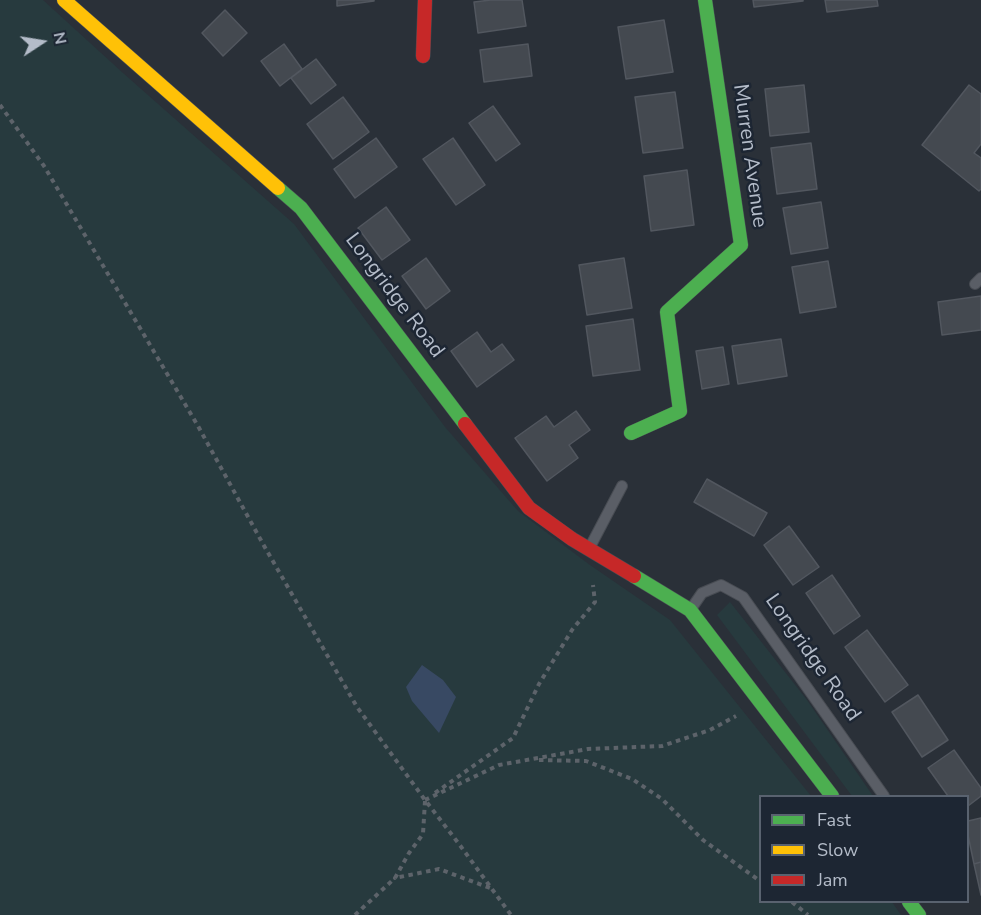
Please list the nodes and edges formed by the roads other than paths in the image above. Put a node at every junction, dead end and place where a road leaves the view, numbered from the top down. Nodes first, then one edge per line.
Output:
1 (64, 0) edge
2 (425, 0) edge
3 (705, 0) edge
4 (423, 56) dead end
5 (631, 433) dead end
6 (622, 486) dead end
7 (589, 548) junction
8 (690, 610) junction
9 (831, 795) edge
10 (883, 795) edge
11 (910, 903) edge
12 (919, 915) edge

1 - 7 street, Longridge Road
2 - 4 street
3 - 5 street, Murren Avenue
6 - 7 lane
7 - 8 street, Longridge Road
8 - 9 street, Longridge Road
8 - 10 lane, Longridge Road
11 - 12 street

